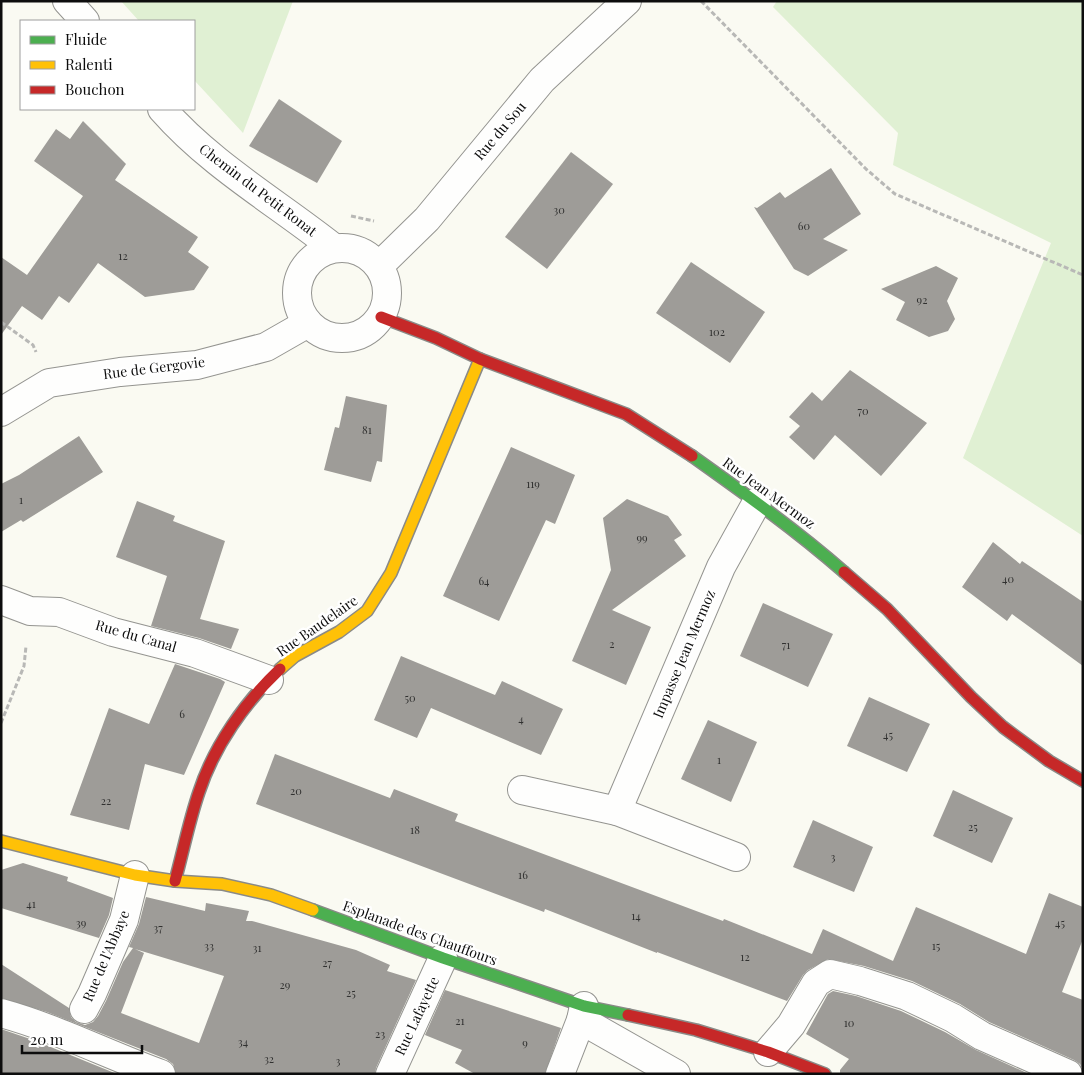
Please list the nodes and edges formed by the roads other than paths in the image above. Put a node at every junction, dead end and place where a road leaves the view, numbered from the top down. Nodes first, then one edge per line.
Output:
1 (67, 1) edge
2 (627, 1) edge
3 (84, 20) edge
4 (163, 110) edge
5 (334, 248) junction
6 (378, 266) junction
7 (381, 317) junction
8 (308, 323) junction
9 (480, 360) junction
10 (1, 412) edge
11 (757, 502) junction
12 (1, 600) edge
13 (269, 680) junction
14 (1083, 781) edge
15 (522, 790) dead end
16 (617, 811) junction
17 (1, 841) edge
18 (736, 857) dead end
19 (135, 875) junction
20 (175, 881) junction
21 (443, 958) junction
22 (84, 1008) dead end
23 (1, 1013) edge
24 (582, 1013) junction
25 (768, 1052) junction
26 (161, 1074) edge
27 (390, 1074) edge
28 (560, 1074) edge
29 (676, 1074) edge
30 (825, 1074) edge
31 (1068, 1074) edge

1 - 3 street
2 - 6 street, Rue du Sou
4 - 5 street, Chemin du Petit Ronat
5 - 6 street
5 - 8 street
6 - 7 street
7 - 8 street
7 - 9 street, Rue Jean Mermoz
8 - 10 street, Rue de Gergovie
9 - 11 street, Rue Jean Mermoz
9 - 13 street, Rue Baudelaire
11 - 14 street, Rue Jean Mermoz
11 - 16 street, Impasse Jean Mermoz
12 - 13 street, Rue du Canal
13 - 20 street, Rue Baudelaire
15 - 16 street
16 - 18 street
17 - 19 street, Esplanade des Chauffours
19 - 20 street, Esplanade des Chauffours
19 - 22 street, Rue de l'Abbaye
20 - 21 street, Esplanade des Chauffours
21 - 24 street, Esplanade des Chauffours
21 - 27 street, Rue Lafayette
23 - 26 street
24 - 25 street, Esplanade des Chauffours
24 - 28 street
24 - 29 street
25 - 30 street, Esplanade des Chauffours
25 - 31 street

